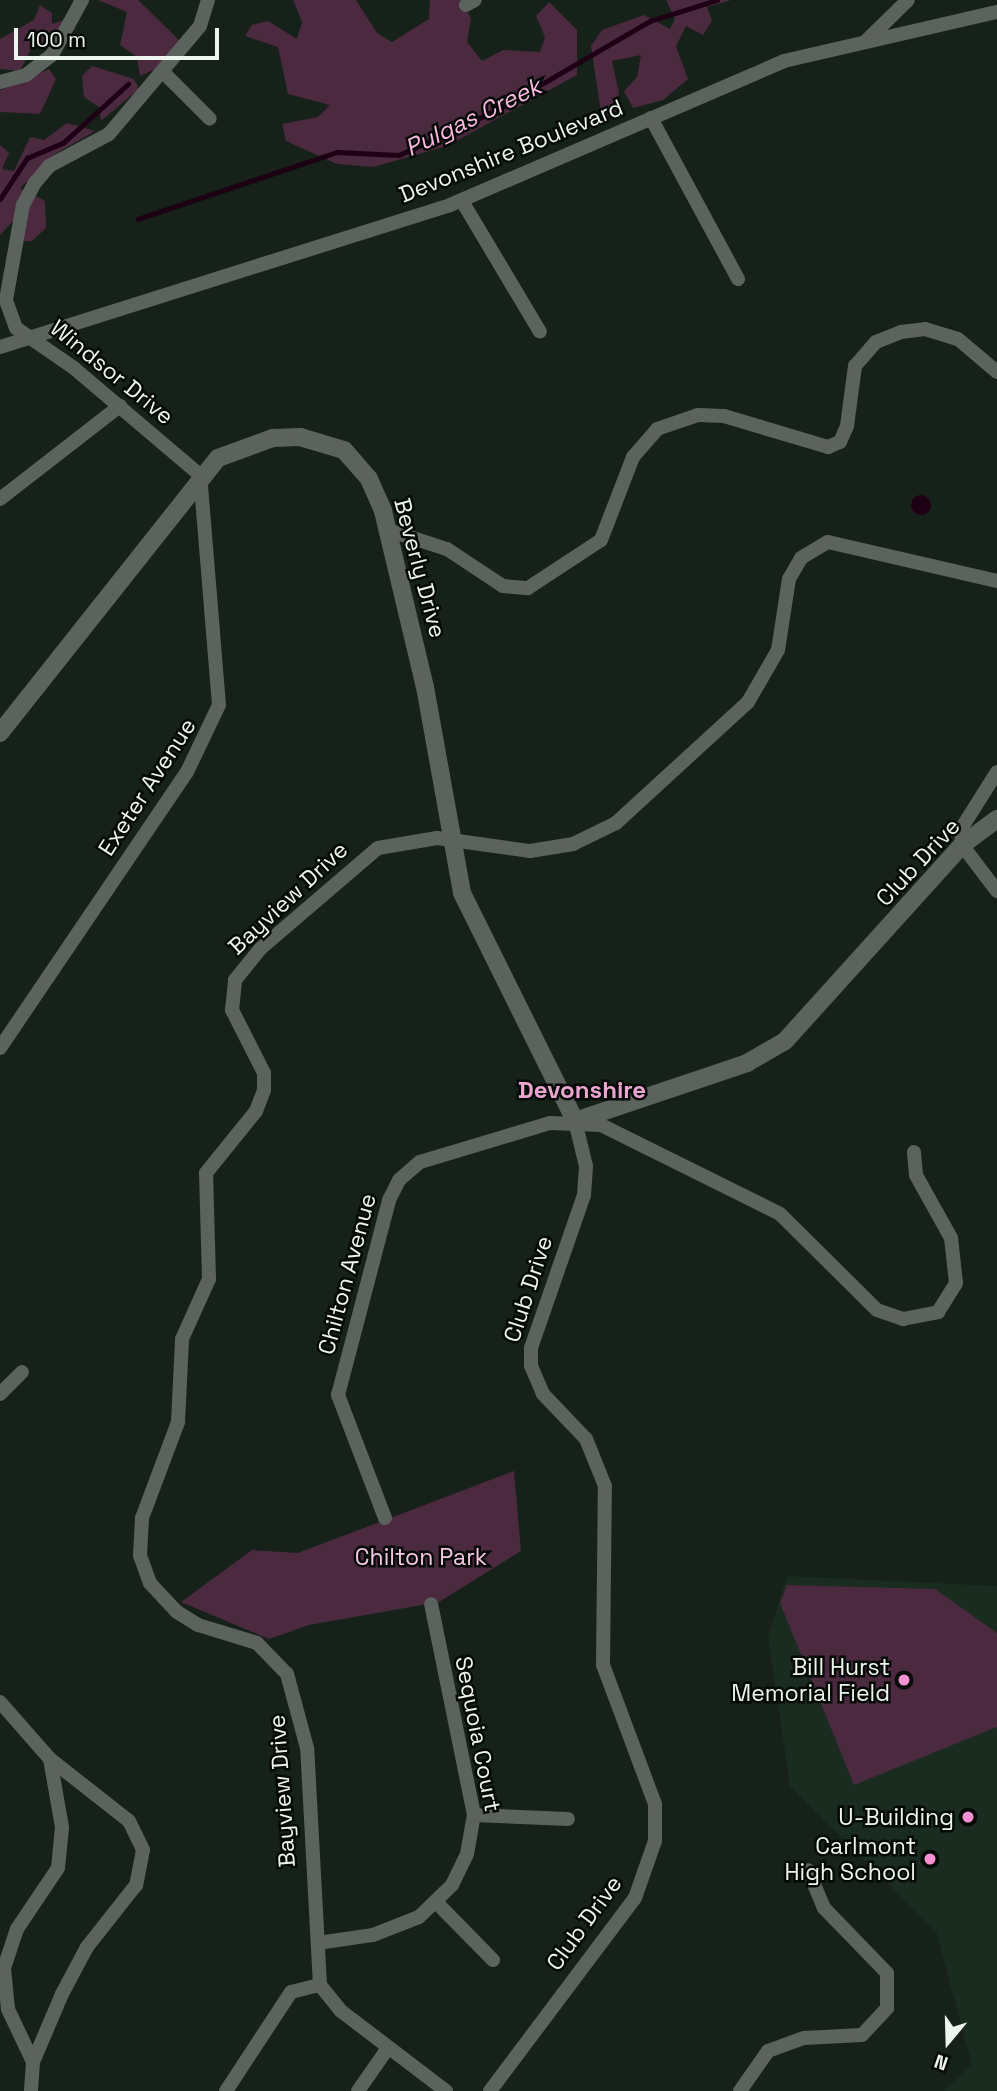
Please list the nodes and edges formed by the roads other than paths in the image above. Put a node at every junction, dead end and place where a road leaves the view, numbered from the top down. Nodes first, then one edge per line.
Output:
1 (82, 0) edge
2 (208, 0) edge
3 (908, 0) edge
4 (997, 12) edge
5 (867, 40) junction
6 (163, 72) junction
7 (0, 82) edge
8 (651, 118) junction
9 (209, 119) dead end
10 (462, 201) junction
11 (738, 279) dead end
12 (6, 300) junction
13 (0, 314) edge
14 (540, 332) dead end
15 (34, 338) junction
16 (0, 347) edge
17 (997, 372) edge
18 (120, 405) junction
19 (200, 475) junction
20 (0, 499) edge
21 (388, 530) junction
22 (997, 581) edge
23 (0, 733) edge
24 (997, 772) edge
25 (997, 819) edge
26 (450, 838) junction
27 (962, 845) junction
28 (997, 891) edge
29 (0, 1048) edge
30 (575, 1121) junction
31 (915, 1152) dead end
32 (22, 1372) dead end
33 (0, 1394) edge
34 (385, 1518) dead end
35 (431, 1604) dead end
36 (0, 1702) edge
37 (50, 1759) junction
38 (474, 1815) junction
39 (568, 1819) dead end
40 (808, 1870) dead end
41 (437, 1903) junction
42 (318, 1944) junction
43 (493, 1960) dead end
44 (320, 1985) junction
45 (388, 2048) junction
46 (33, 2062) junction
47 (31, 2091) edge
48 (226, 2091) edge
49 (358, 2091) edge
50 (446, 2091) edge
51 (490, 2091) edge
52 (740, 2091) edge

1 - 7 street
2 - 6 street
3 - 5 street
4 - 5 street, Devonshire Boulevard
5 - 8 street, Devonshire Boulevard
6 - 9 street
6 - 12 street
8 - 10 street, Devonshire Boulevard
8 - 11 street
10 - 14 street
10 - 15 street, Devonshire Boulevard
12 - 13 street
12 - 15 street, Windsor Drive
15 - 16 street, Devonshire Boulevard
15 - 18 street, Windsor Drive
17 - 21 street
18 - 19 street, Windsor Drive
18 - 20 street
19 - 21 street, Beverly Drive
19 - 23 street, Beverly Drive
19 - 29 street, Exeter Avenue
21 - 26 street, Beverly Drive
22 - 26 street, Bayview Drive
24 - 27 street
25 - 27 street, Club Drive
26 - 30 street, Beverly Drive
26 - 42 street, Bayview Drive
27 - 28 street
27 - 30 street, Club Drive
30 - 31 street
30 - 34 street, Chilton Avenue
30 - 51 street, Club Drive
32 - 33 street
35 - 38 street, Sequoia Court
36 - 37 street
37 - 46 street
37 - 46 street
38 - 39 street
38 - 41 street, Sequoia Court
40 - 52 street
41 - 42 street, Sequoia Court
41 - 43 street
42 - 44 street, Bayview Drive
44 - 45 street
44 - 48 street
45 - 49 street
45 - 50 street
46 - 47 street

